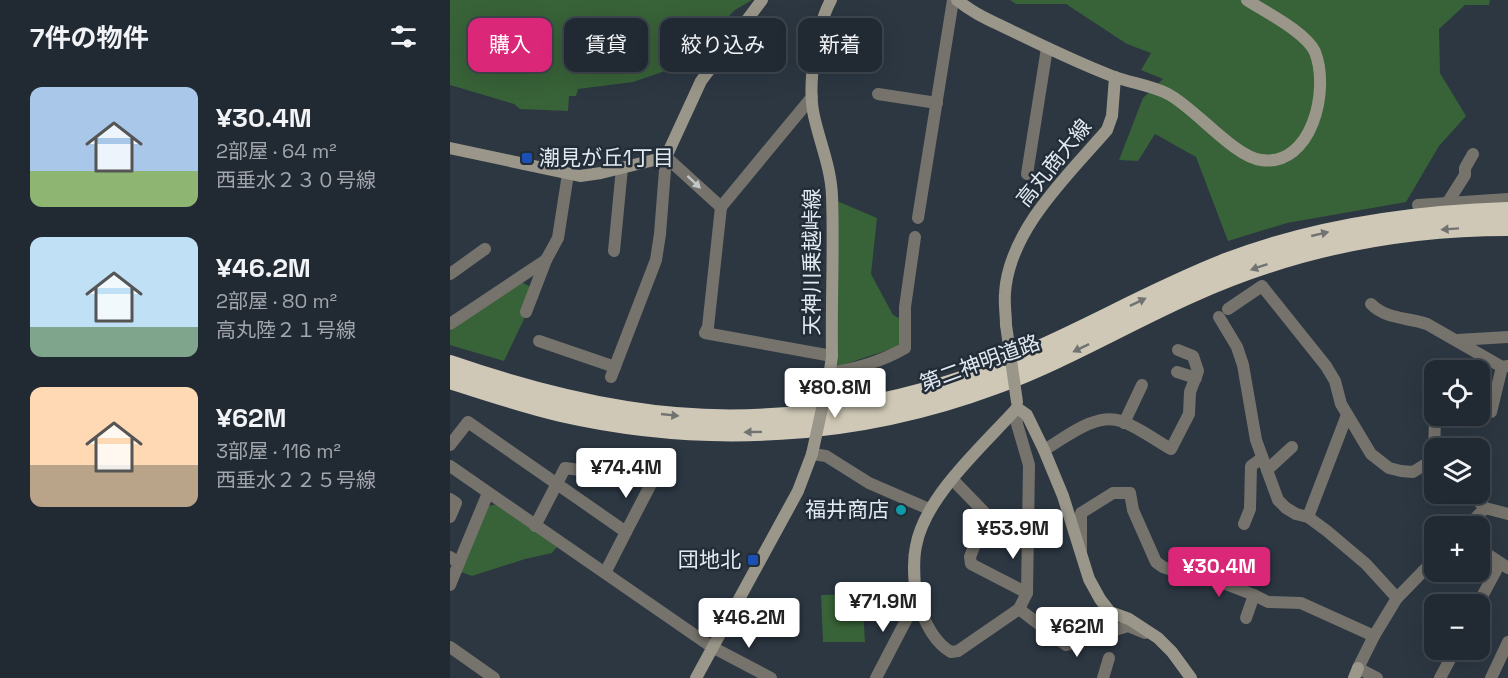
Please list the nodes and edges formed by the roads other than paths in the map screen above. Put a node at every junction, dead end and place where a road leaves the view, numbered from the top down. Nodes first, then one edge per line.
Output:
1 (762, 0) edge
2 (831, 0) edge
3 (955, 0) edge
4 (1247, 0) edge
5 (1047, 48) junction
6 (1115, 77) junction
7 (878, 94) dead end
8 (812, 97) junction
9 (937, 103) junction
10 (450, 148) edge
11 (1473, 154) dead end
12 (666, 157) junction
13 (622, 168) junction
14 (568, 174) junction
15 (1027, 174) dead end
16 (1508, 200) edge
17 (1448, 202) junction
18 (1418, 205) dead end
19 (721, 207) junction
20 (1508, 211) edge
21 (918, 218) dead end
22 (1508, 227) edge
23 (915, 237) dead end
24 (614, 251) dead end
25 (481, 256) dead end
26 (546, 260) junction
27 (450, 274) edge
28 (1371, 304) dead end
29 (526, 312) dead end
30 (450, 324) edge
31 (1508, 337) edge
32 (1457, 340) junction
33 (539, 341) dead end
34 (1178, 350) dead end
35 (450, 355) edge
36 (832, 356) junction
37 (450, 364) edge
38 (1505, 367) edge
39 (1177, 372) dead end
40 (829, 375) junction
41 (1196, 378) junction
42 (450, 380) edge
43 (1142, 385) dead end
44 (1017, 405) junction
45 (627, 411) junction
46 (1490, 411) edge
47 (1347, 415) junction
48 (1125, 423) junction
49 (450, 446) edge
50 (1292, 447) dead end
51 (1044, 450) junction
52 (812, 454) junction
53 (665, 458) dead end
54 (1265, 464) junction
55 (1424, 465) edge
56 (450, 466) edge
57 (952, 479) junction
58 (653, 480) junction
59 (556, 484) junction
60 (488, 493) junction
61 (450, 499) edge
62 (1481, 504) edge
63 (1485, 508) junction
64 (929, 509) junction
65 (1508, 514) edge
66 (1477, 516) edge
67 (450, 517) edge
68 (1308, 517) junction
69 (1244, 525) dead end
70 (536, 526) junction
71 (626, 532) junction
72 (1081, 555) junction
73 (1490, 556) edge
74 (455, 560) edge
75 (1504, 566) edge
76 (1424, 570) edge
77 (605, 573) junction
78 (450, 585) edge
79 (1027, 593) junction
80 (1485, 594) edge
81 (1254, 595) junction
82 (1397, 598) junction
83 (916, 602) junction
84 (1019, 609) junction
85 (1246, 618) dead end
86 (1374, 636) junction
87 (1158, 638) junction
88 (1508, 642) edge
89 (450, 647) edge
90 (712, 647) junction
91 (1109, 657) dead end
92 (1450, 660) edge
93 (1356, 673) edge
94 (494, 678) edge
95 (696, 678) edge
96 (772, 678) edge
97 (876, 678) edge
98 (1103, 678) edge
99 (1191, 678) edge
100 (1377, 678) edge
101 (1440, 678) edge
102 (1491, 678) edge

1 - 12 street
2 - 8 street, 天神川乗越峠線
3 - 5 street
3 - 9 street
4 - 6 street
5 - 6 street
5 - 15 street
6 - 44 street, 高丸商大線, bridge
7 - 9 street
8 - 19 street
8 - 36 street, 天神川乗越峠線
9 - 21 street
10 - 14 street
11 - 17 street
12 - 13 street
12 -> 19 street
12 - 33 street
13 - 14 street
13 - 24 street
14 - 26 street
16 - 17 street
17 - 18 street
19 - 36 street
45 -> 20 highway, 第二神明道路
22 -> 42 highway, 第二神明道路
23 - 40 street
25 - 27 street
26 - 29 street
26 - 30 street
28 - 32 street
31 - 32 street
32 - 38 street
34 - 41 street
35 - 45 highway
36 - 40 street, 天神川乗越峠線
37 - 45 highway, 第二神明道路
38 - 46 street
39 - 41 street
40 - 52 street, 天神川乗越峠線, bridge
41 - 48 street
43 - 48 street
44 - 51 street
44 - 57 street
44 - 79 street
47 - 54 street
47 - 55 street
47 - 68 street
48 - 51 street
49 - 59 street
50 - 54 street
51 - 72 street
52 - 64 street
52 - 90 street, 天神川乗越峠線
53 - 58 street
54 - 68 street
54 - 69 street
56 - 60 street
57 - 64 street
57 - 79 street
58 - 59 street
58 - 71 street
59 - 70 street
59 - 71 street
60 - 70 street
60 - 74 street
61 - 67 street
62 - 63 street
63 - 65 street
63 - 66 street
64 - 83 street
68 - 82 street
70 - 77 street
71 - 77 street
72 - 81 street
72 - 87 street
73 - 75 street
74 - 78 street
75 - 80 street
76 - 82 street
77 - 90 street
79 - 84 street
81 - 85 street
81 - 86 street
82 - 86 street
83 - 84 street
83 - 97 street
84 - 87 street
86 - 93 street
87 - 99 street
88 - 102 street
89 - 94 street
90 - 95 street, 天神川乗越峠線
90 - 96 street
91 - 98 street
92 - 101 street
93 - 100 street

